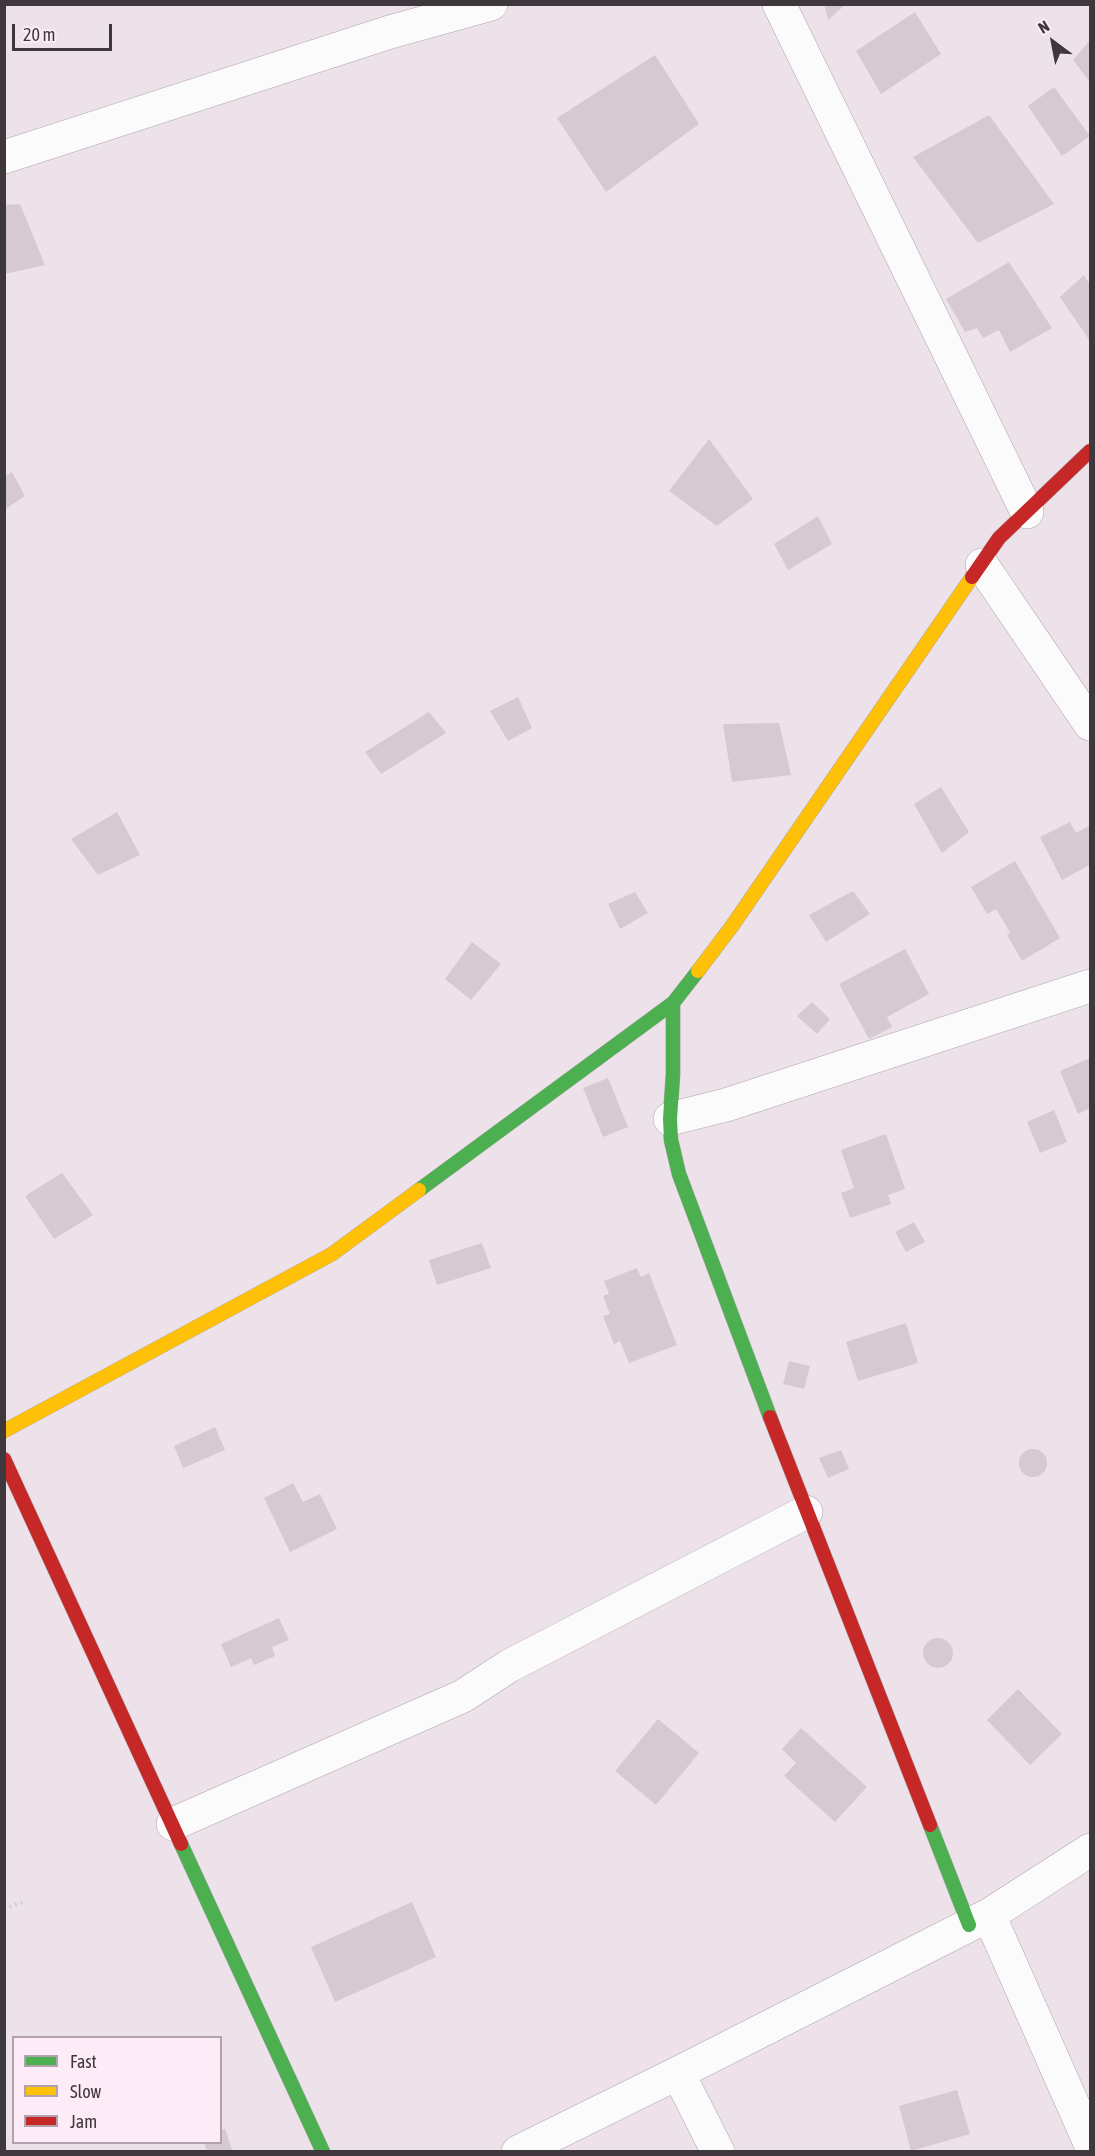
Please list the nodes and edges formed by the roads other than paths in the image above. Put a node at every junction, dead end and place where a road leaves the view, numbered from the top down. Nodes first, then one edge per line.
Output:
1 (491, 4) edge
2 (779, 4) edge
3 (4, 156) edge
4 (1090, 451) edge
5 (1027, 512) junction
6 (982, 565) junction
7 (1090, 724) edge
8 (1090, 986) edge
9 (673, 1003) junction
10 (670, 1119) junction
11 (4, 1431) edge
12 (4, 1459) edge
13 (806, 1512) junction
14 (173, 1824) junction
15 (1090, 1850) edge
16 (1053, 1874) junction
17 (1090, 1878) edge
18 (979, 1920) junction
19 (678, 2073) junction
20 (1090, 2143) edge
21 (323, 2151) edge
22 (518, 2151) edge
23 (718, 2151) edge

1 - 3 street
2 - 5 street
4 - 5 street
5 - 6 street
6 - 7 street
6 - 9 street
8 - 10 street
9 - 10 street
9 - 11 street
10 - 13 street
12 - 14 street
13 - 14 street
13 - 18 street
14 - 21 street
15 - 16 street
16 - 17 street
16 - 18 street
18 - 19 street
18 - 20 street
19 - 22 street
19 - 23 street

